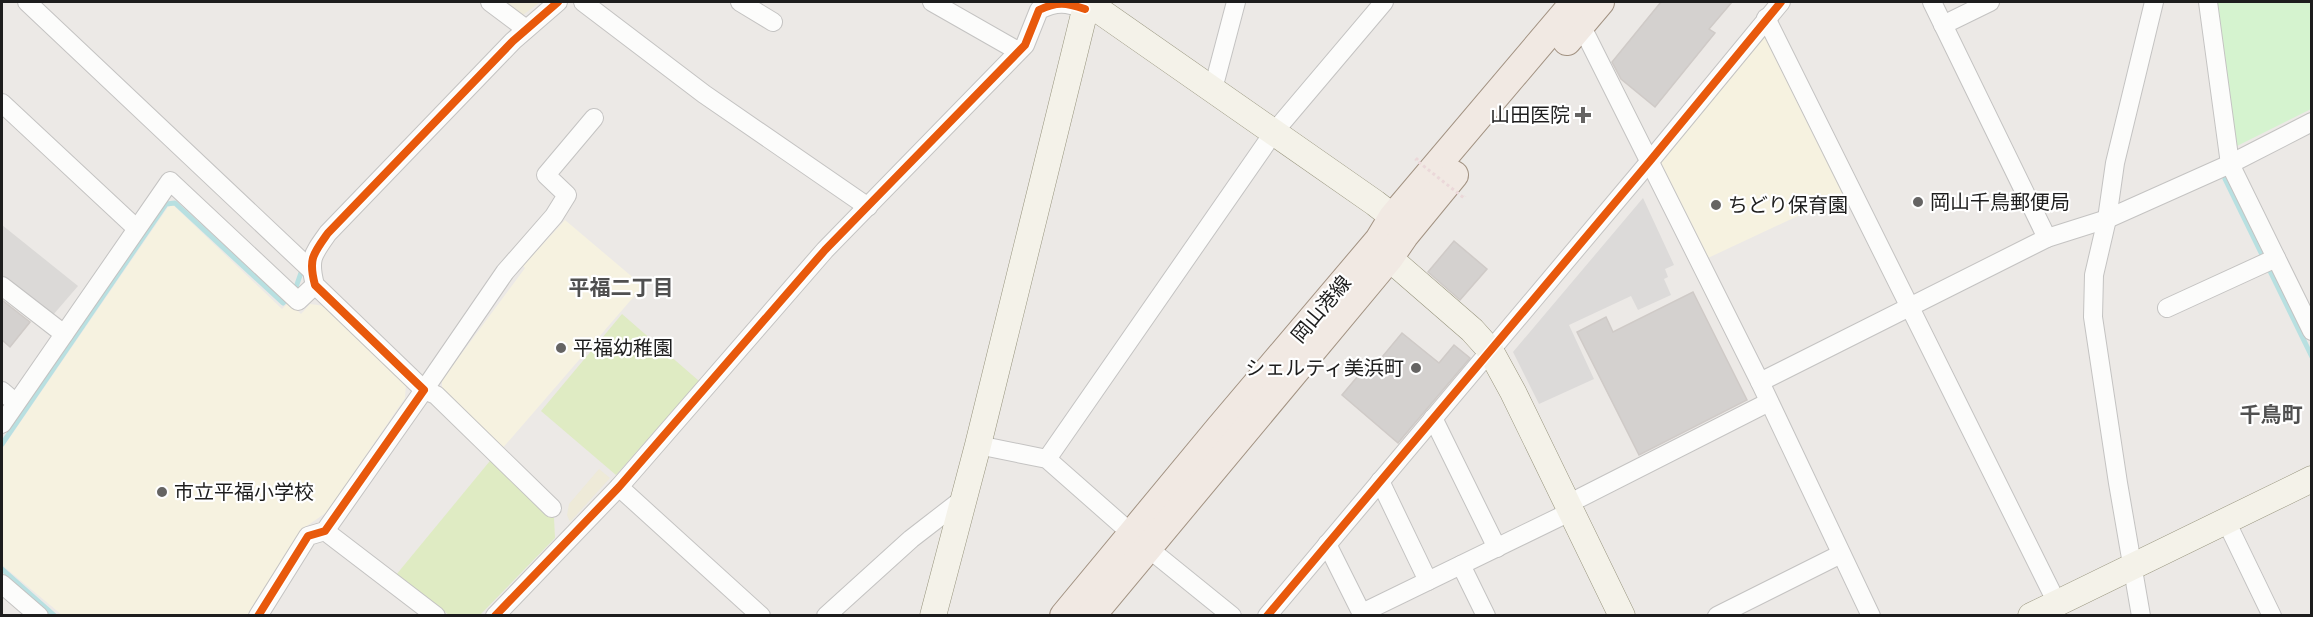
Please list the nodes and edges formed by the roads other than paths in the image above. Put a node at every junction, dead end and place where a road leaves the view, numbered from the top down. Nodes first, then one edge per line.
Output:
1 (27, 2) edge
2 (490, 2) edge
3 (558, 2) edge
4 (583, 2) edge
5 (740, 2) edge
6 (932, 2) edge
7 (1053, 2) edge
8 (1236, 2) edge
9 (1384, 2) edge
10 (1780, 2) edge
11 (1932, 2) edge
12 (1990, 2) edge
13 (2154, 2) edge
14 (2208, 2) edge
15 (1086, 4) edge
16 (1580, 8) edge
17 (1766, 18) junction
18 (773, 22) dead end
19 (522, 25) junction
20 (1943, 25) junction
21 (1018, 51) junction
22 (1213, 89) junction
23 (2, 103) edge
24 (594, 118) dead end
25 (2312, 122) edge
26 (1274, 132) junction
27 (1650, 161) junction
28 (2230, 164) junction
29 (868, 207) junction
30 (2107, 219) junction
31 (136, 228) junction
32 (1391, 238) junction
33 (2047, 238) junction
34 (2269, 261) junction
35 (309, 270) junction
36 (2, 286) edge
37 (1909, 306) junction
38 (2167, 308) dead end
39 (2312, 331) edge
40 (64, 334) junction
41 (1490, 350) junction
42 (1760, 382) junction
43 (424, 390) junction
44 (2, 391) edge
45 (1769, 402) junction
46 (16, 403) junction
47 (1433, 418) junction
48 (2, 424) edge
49 (978, 445) junction
50 (1047, 459) junction
51 (2312, 479) edge
52 (1380, 482) junction
53 (619, 487) junction
54 (964, 498) junction
55 (552, 508) dead end
56 (1570, 508) junction
57 (2226, 521) junction
58 (325, 531) junction
59 (1140, 541) junction
60 (1327, 544) junction
61 (1497, 548) junction
62 (1841, 554) junction
63 (1461, 565) junction
64 (2133, 566) junction
65 (1428, 581) junction
66 (2, 584) edge
67 (2056, 603) junction
68 (1747, 609) edge
69 (1362, 614) edge
70 (39, 615) edge
71 (258, 615) edge
72 (436, 615) edge
73 (495, 615) edge
74 (761, 615) edge
75 (826, 615) edge
76 (933, 615) edge
77 (1064, 615) edge
78 (1091, 615) edge
79 (1232, 615) edge
80 (1267, 615) edge
81 (1486, 615) edge
82 (1622, 615) edge
83 (1717, 615) edge
84 (1871, 615) edge
85 (2031, 615) edge
86 (2142, 615) edge
87 (2272, 615) edge

1 - 35 street
2 - 19 street
3 - 19 street
4 - 29 street
5 - 18 street
6 - 21 street
7 - 15 street
7 - 21 street
8 - 22 street
9 - 26 street
10 - 17 street
11 - 20 street
12 - 20 street
13 - 30 street
14 - 28 street
15 - 22 street
15 - 49 street
16 - 27 street
16 - 32 main road, 岡山港線
17 - 27 street
17 - 37 street
19 - 35 street
20 - 33 street
21 - 29 street
22 - 26 street
23 - 31 street
24 - 43 street
25 - 28 street
26 - 32 street
26 - 50 street
27 - 41 street
27 - 42 street
28 - 30 street
28 - 34 street
29 - 53 street
30 - 33 street
30 - 64 street
31 - 35 street
31 - 40 street
32 - 41 street
32 - 59 main road, 岡山港線
33 - 37 street
34 - 38 street
34 - 39 street
35 - 43 street
36 - 40 street
37 - 42 street
37 - 67 street
40 - 46 street
41 - 47 street
41 - 56 street
42 - 45 street
43 - 55 street
43 - 58 street
44 - 46 street
45 - 56 street
45 - 62 street
46 - 48 street
47 - 52 street
47 - 61 street
49 - 50 street
49 - 54 street
50 - 59 street
51 - 57 street
52 - 60 street
52 - 65 street
53 - 73 street
53 - 74 street
54 - 75 street
54 - 76 street
56 - 61 street
56 - 82 street
57 - 64 street
57 - 87 street
58 - 71 street
58 - 72 street
59 - 77 main road, 岡山港線
59 - 78 main road, 岡山港線
59 - 79 street
60 - 69 street
60 - 80 street
61 - 63 street
62 - 68 street
62 - 84 street
63 - 65 street
63 - 81 street
64 - 67 street
64 - 86 street
65 - 69 street
66 - 70 street
67 - 85 street
68 - 83 street

